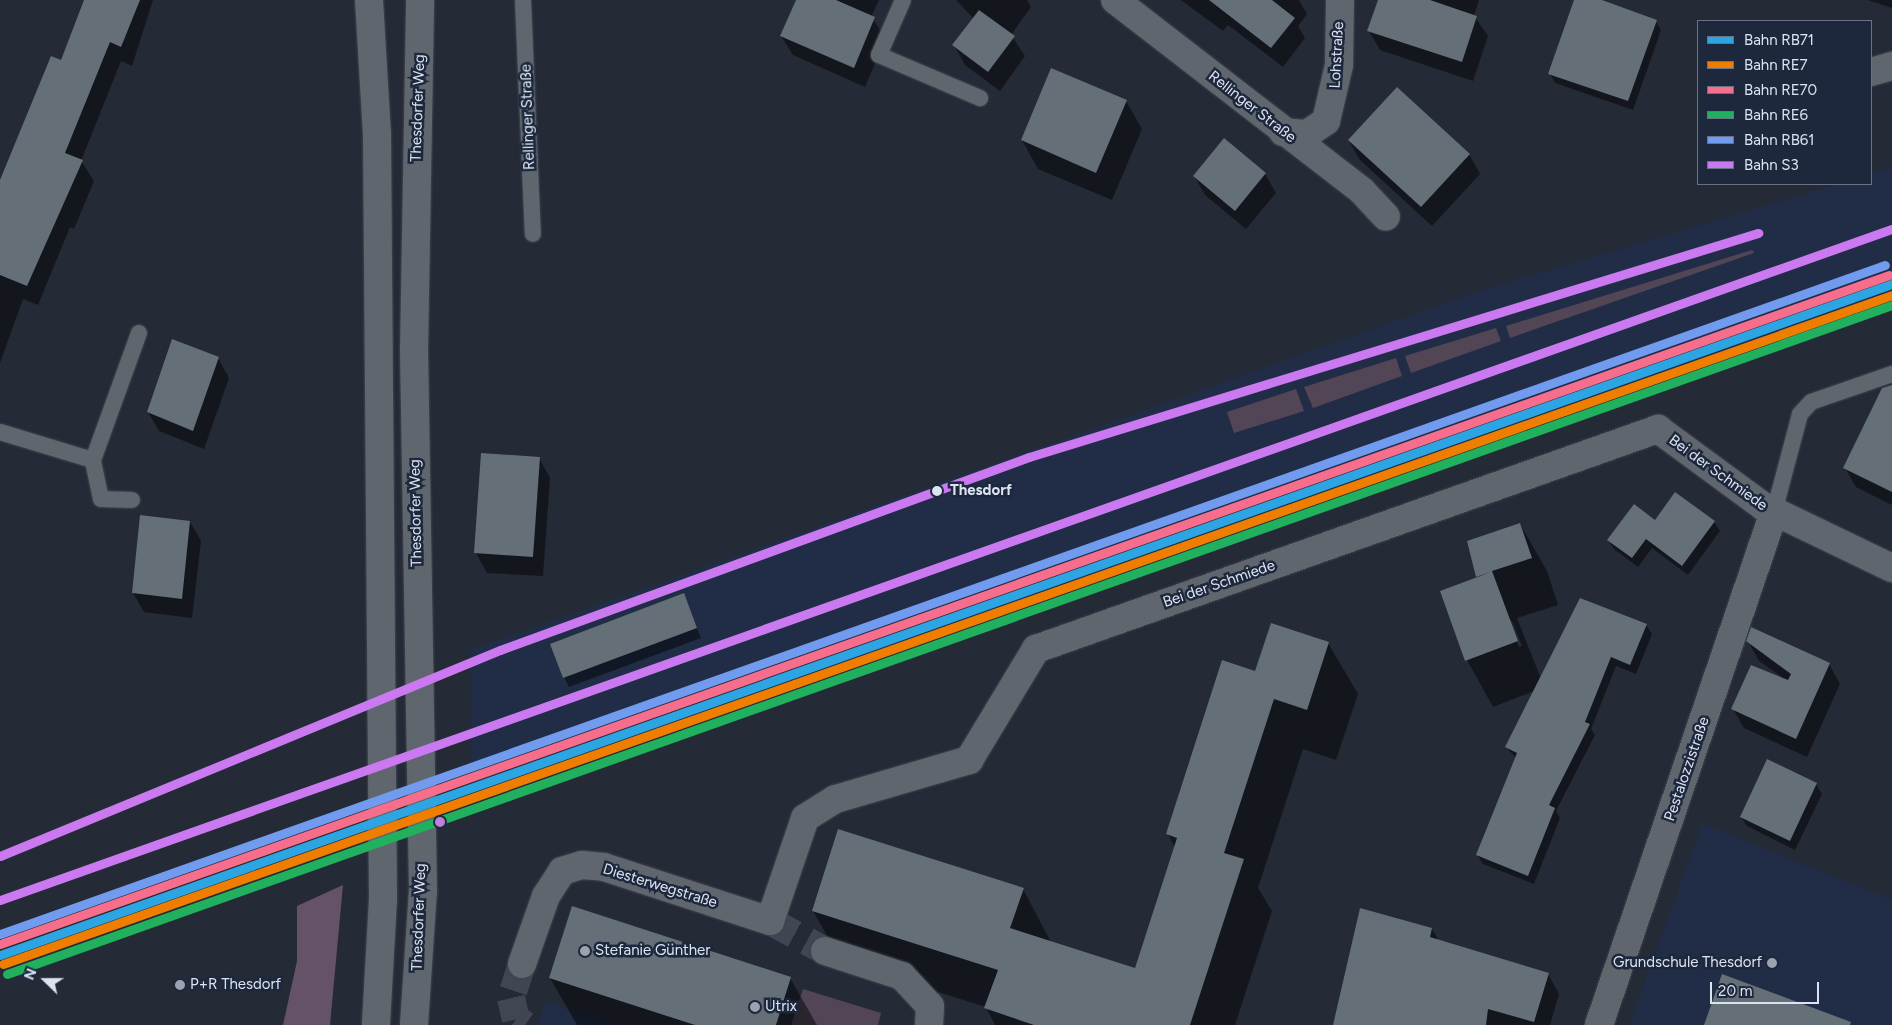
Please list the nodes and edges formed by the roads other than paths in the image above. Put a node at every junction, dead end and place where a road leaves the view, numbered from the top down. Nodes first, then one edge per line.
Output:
1 (369, 0) edge
2 (420, 0) edge
3 (523, 0) edge
4 (903, 0) edge
5 (1115, 0) edge
6 (1340, 0) edge
7 (1892, 66) edge
8 (1872, 72) edge
9 (980, 98) dead end
10 (1283, 132) junction
11 (1386, 217) dead end
12 (533, 234) dead end
13 (139, 333) dead end
14 (1892, 374) edge
15 (0, 432) edge
16 (93, 460) junction
17 (132, 500) dead end
18 (1774, 512) junction
19 (1892, 568) edge
20 (770, 921) joint
21 (825, 951) tunnel mouth
22 (522, 964) tunnel mouth
23 (376, 1025) edge
24 (414, 1025) edge
25 (929, 1025) edge
26 (1599, 1025) edge

1 - 23 street
2 - 24 street, Thesdorfer Weg
3 - 12 lane, Rellinger Straße
4 - 9 lane
5 - 10 street, Rellinger Straße
6 - 10 street, Lohstraße
7 - 8 street
10 - 11 street, Rellinger Straße
13 - 16 lane
14 - 18 lane
15 - 16 lane
16 - 17 lane
18 - 19 street
18 - 20 street, Bei der Schmiede
18 - 26 street, Pestalozzistraße
20 - 22 street, Diesterwegstraße
21 - 25 street

